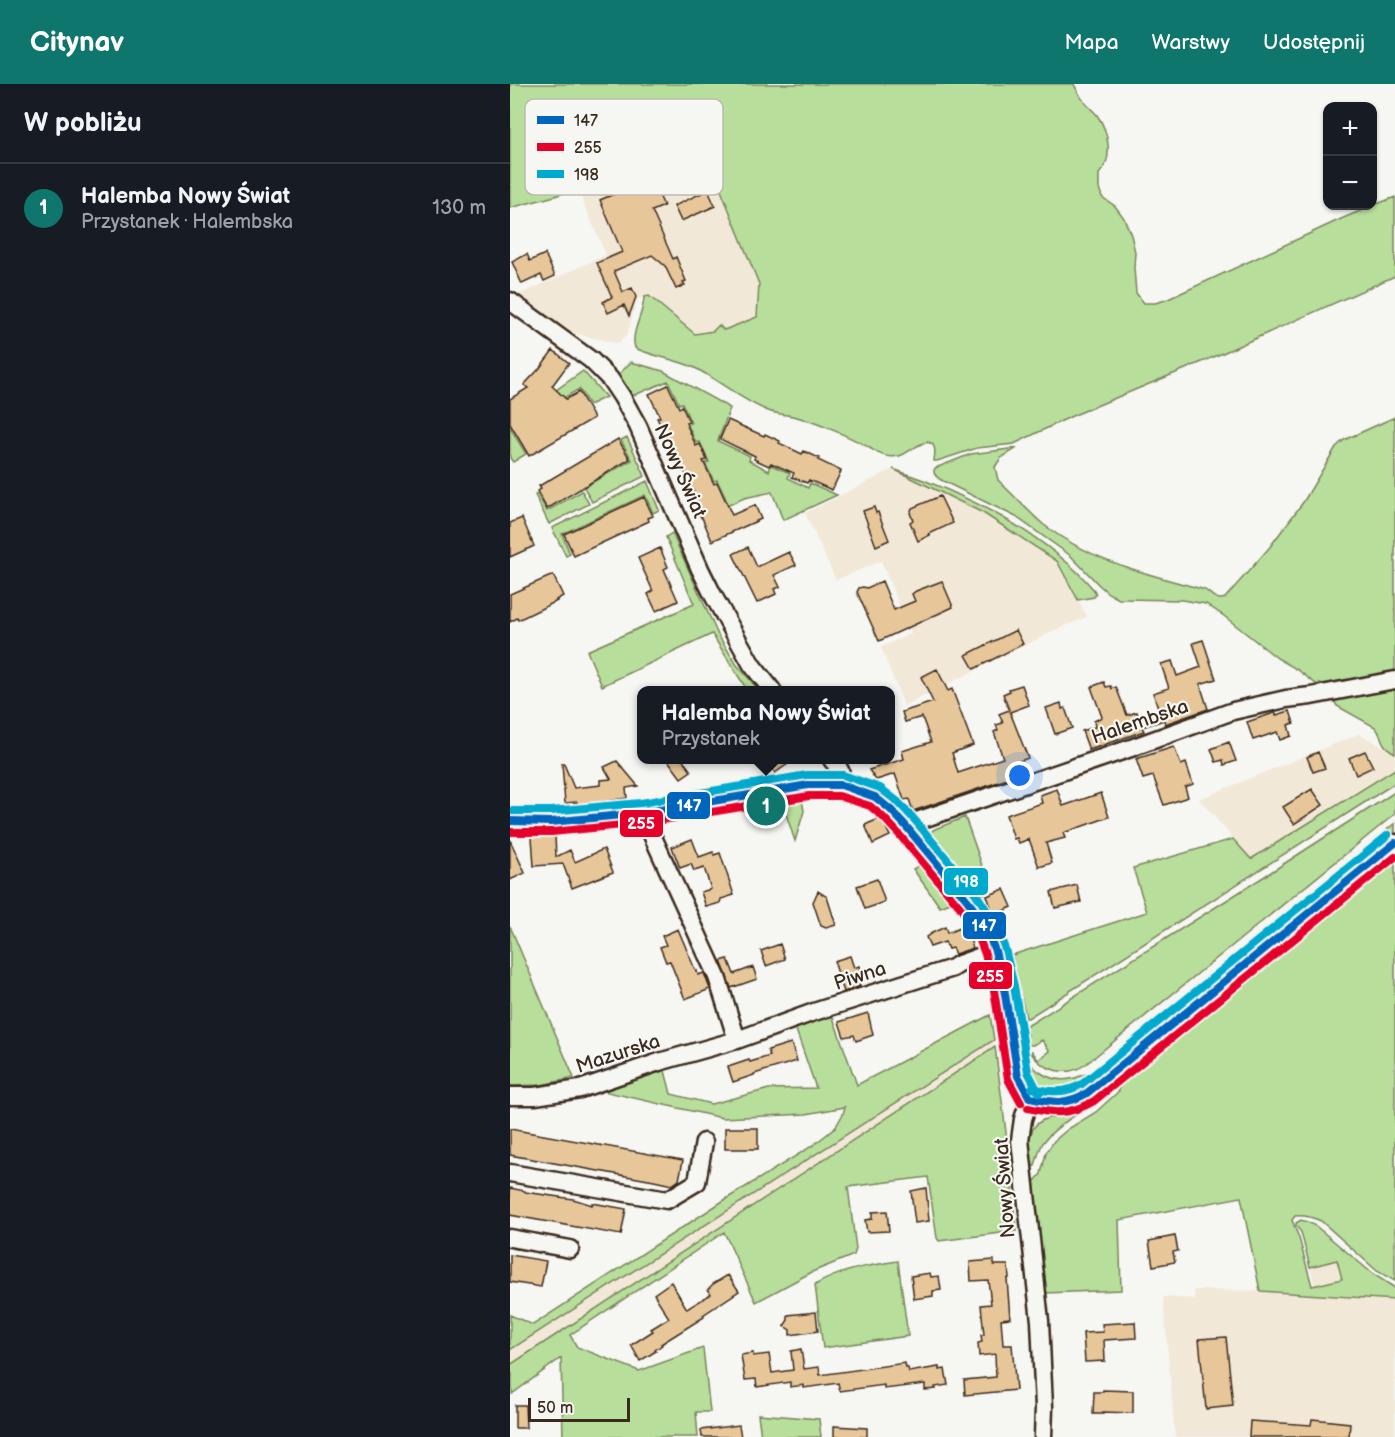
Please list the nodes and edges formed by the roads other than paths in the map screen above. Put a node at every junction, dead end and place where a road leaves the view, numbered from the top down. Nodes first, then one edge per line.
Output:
1 (513, 308) edge
2 (1395, 680) edge
3 (769, 686) edge
4 (836, 764) edge
5 (841, 784) junction
6 (642, 813) junction
7 (510, 820) edge
8 (905, 825) junction
9 (1395, 843) edge
10 (995, 951) junction
11 (737, 1040) junction
12 (510, 1096) edge
13 (1030, 1098) junction
14 (705, 1142) dead end
15 (510, 1173) edge
16 (510, 1238) edge
17 (570, 1249) dead end
18 (1043, 1437) edge

1 - 3 street, Nowy Świat
2 - 8 street, Halembska
4 - 5 street
5 - 6 street
5 - 8 street
6 - 7 street
6 - 11 street
8 - 10 street
9 - 13 street
10 - 11 street, Piwna
10 - 13 street
11 - 12 street, Mazurska
13 - 18 street, Nowy Świat
14 - 15 street
16 - 17 street

